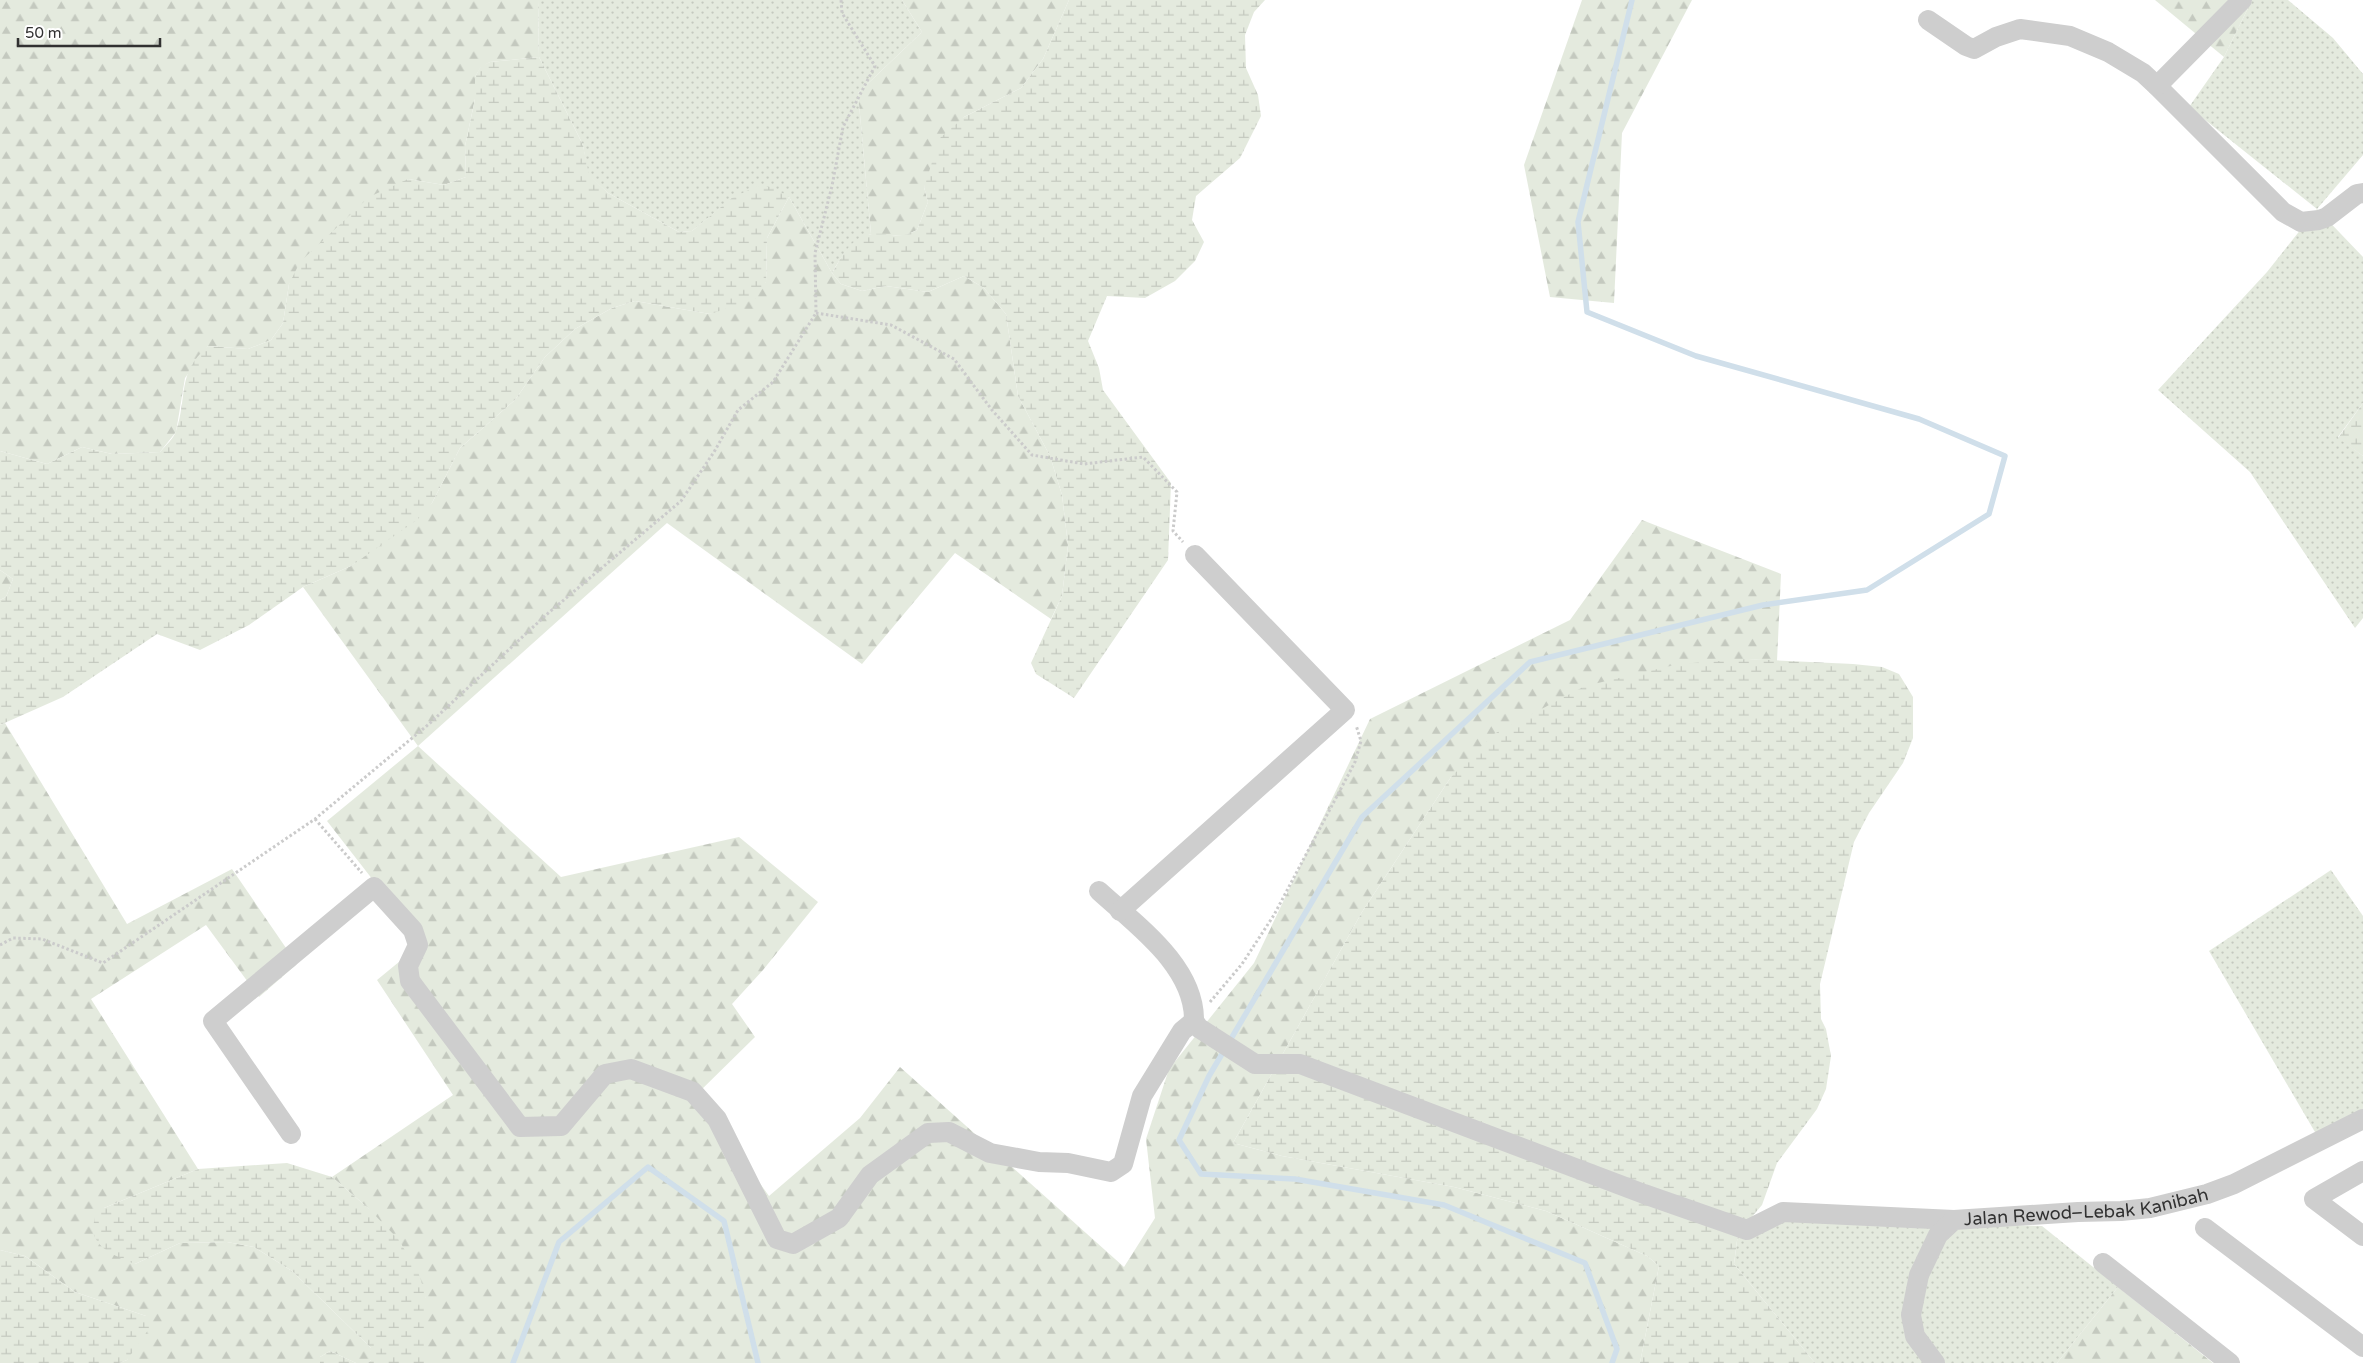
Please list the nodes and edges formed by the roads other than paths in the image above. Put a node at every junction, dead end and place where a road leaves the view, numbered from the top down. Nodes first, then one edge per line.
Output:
1 (2242, 0) edge
2 (1928, 20) dead end
3 (2157, 86) junction
4 (2363, 193) edge
5 (1195, 555) road end
6 (1099, 892) dead end
7 (1120, 911) junction
8 (1197, 1025) junction
9 (2363, 1119) edge
10 (291, 1134) dead end
11 (2363, 1171) edge
12 (1954, 1220) junction
13 (2206, 1228) dead end
14 (2363, 1236) edge
15 (2103, 1263) dead end
16 (2363, 1347) edge
17 (1935, 1363) edge
18 (2230, 1363) edge

1 - 3 street
2 - 3 street
3 - 4 street
5 - 7 street
6 - 7 street
7 - 8 street
8 - 10 street
8 - 12 street
9 - 12 street, Jalan Rewod–Lebak Kanibah
11 - 14 street
12 - 17 street, Jalan Rewod–Lebak Kanibah
13 - 16 street
15 - 18 street

